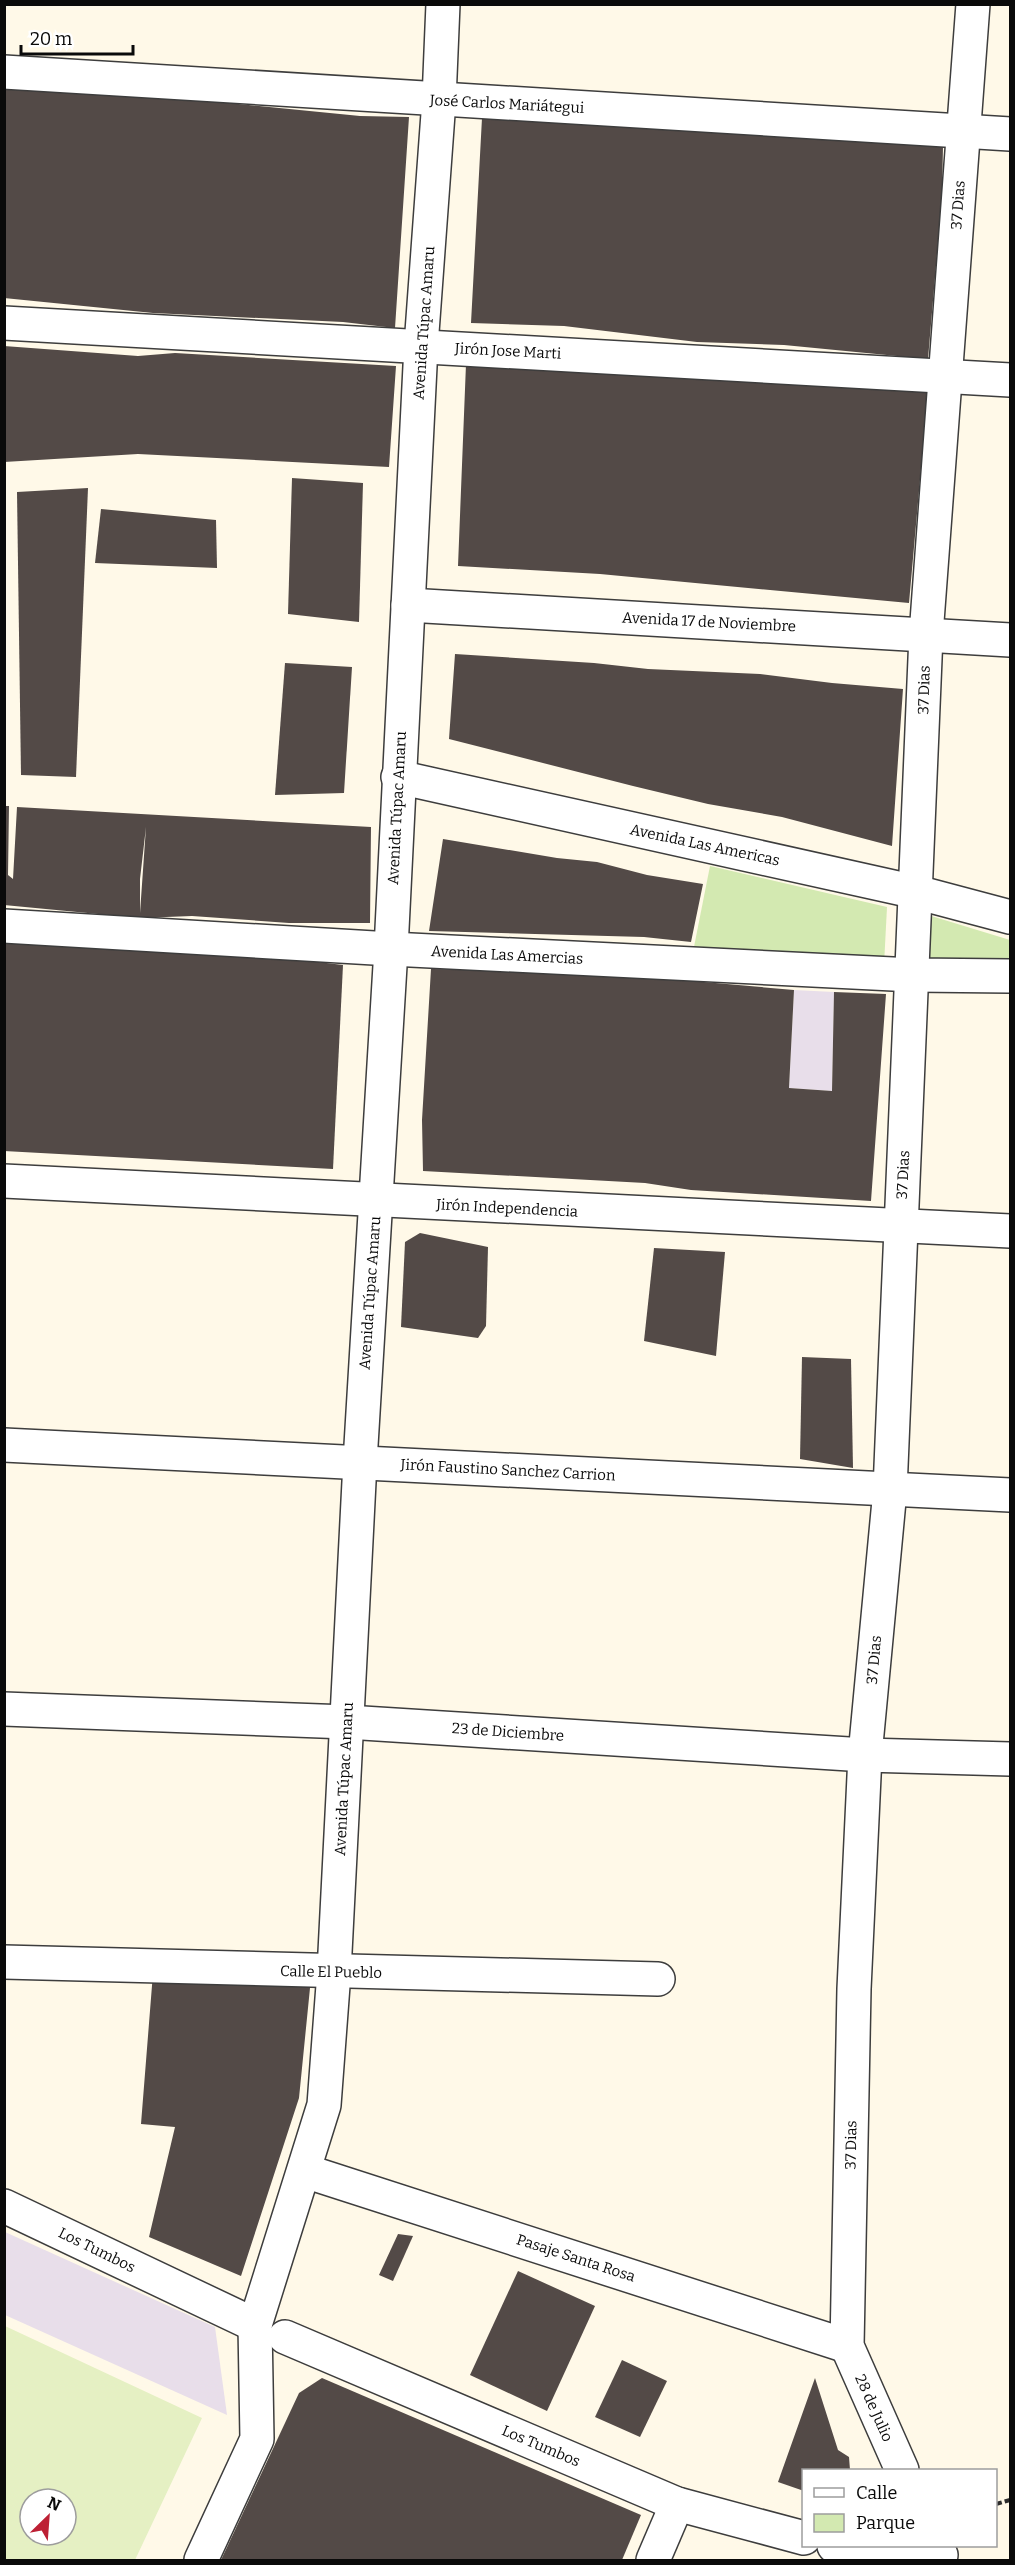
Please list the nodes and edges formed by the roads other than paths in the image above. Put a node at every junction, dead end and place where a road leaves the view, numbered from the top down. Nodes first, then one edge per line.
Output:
1 (443, 4) edge
2 (973, 4) edge
3 (4, 72) edge
4 (439, 100) junction
5 (962, 131) junction
6 (1011, 134) edge
7 (4, 323) edge
8 (422, 346) junction
9 (947, 376) junction
10 (1011, 380) edge
11 (408, 605) junction
12 (926, 635) junction
13 (1011, 640) edge
14 (398, 777) junction
15 (916, 892) junction
16 (1011, 917) edge
17 (4, 926) edge
18 (391, 949) junction
19 (913, 975) junction
20 (1011, 976) edge
21 (4, 1181) edge
22 (376, 1201) junction
23 (901, 1227) junction
24 (1011, 1231) edge
25 (4, 1445) edge
26 (360, 1462) junction
27 (890, 1490) junction
28 (1011, 1495) edge
29 (4, 1709) edge
30 (347, 1722) junction
31 (865, 1755) junction
32 (1011, 1759) edge
33 (4, 1962) edge
34 (334, 1972) junction
35 (658, 1979) dead end
36 (305, 2171) junction
37 (4, 2206) edge
38 (255, 2325) junction
39 (285, 2337) dead end
40 (847, 2346) junction
41 (902, 2469) edge
42 (677, 2504) junction
43 (802, 2537) edge
44 (838, 2547) edge
45 (940, 2554) edge
46 (201, 2560) edge
47 (653, 2560) edge

1 - 4 street, Avenida Túpac Amaru
2 - 5 street, 37 Dias
3 - 4 street, José Carlos Mariátegui
4 - 5 street, José Carlos Mariátegui
4 - 8 street, Avenida Túpac Amaru
5 - 6 street, José Carlos Mariátegui
5 - 9 street, 37 Dias
7 - 8 street, Jirón Jose Marti
8 - 9 street, Jirón Jose Marti
8 - 11 street, Avenida Túpac Amaru
9 - 10 street, Jirón Jose Marti
9 - 12 street, 37 Dias
11 - 12 street, Avenida 17 de Noviembre
11 - 14 street, Avenida Túpac Amaru
12 - 13 street, Avenida 17 de Noviembre
12 - 15 street, 37 Dias
14 - 15 street, Avenida Las Americas
14 - 18 street, Avenida Túpac Amaru
15 - 16 street, Avenida Las Americas
15 - 19 street, 37 Dias
17 - 18 street, Avenida Las Amercias
18 - 19 street, Avenida Las Amercias
18 - 22 street, Avenida Túpac Amaru
19 - 20 street, Avenida Las Amercias
19 - 23 street, 37 Dias
21 - 22 street, Jirón Independencia
22 - 23 street, Jirón Independencia
22 - 26 street, Avenida Túpac Amaru
23 - 24 street, Jirón Independencia
23 - 27 street, 37 Dias
25 - 26 street, Jirón Faustino Sanchez Carrion
26 - 27 street, Jirón Faustino Sanchez Carrion
26 - 30 street, Avenida Túpac Amaru
27 - 28 street, Jirón Faustino Sanchez Carrion
27 - 31 street, 37 Dias
29 - 30 street, 23 de Diciembre
30 - 31 street, 23 de Diciembre
30 - 34 street, Avenida Túpac Amaru
31 - 32 street, 23 de Diciembre
31 - 40 street, 37 Dias
33 - 34 street, Calle El Pueblo
34 - 35 street, Calle El Pueblo
34 - 36 street, Avenida Túpac Amaru
36 - 38 street, Avenida Túpac Amaru
36 - 40 street, Pasaje Santa Rosa
37 - 38 street, Los Tumbos
38 - 46 street, Avenida Túpac Amaru
39 - 42 street, Los Tumbos
40 - 41 street, 28 de Julio
42 - 43 street, Los Tumbos
42 - 47 street
44 - 45 street

